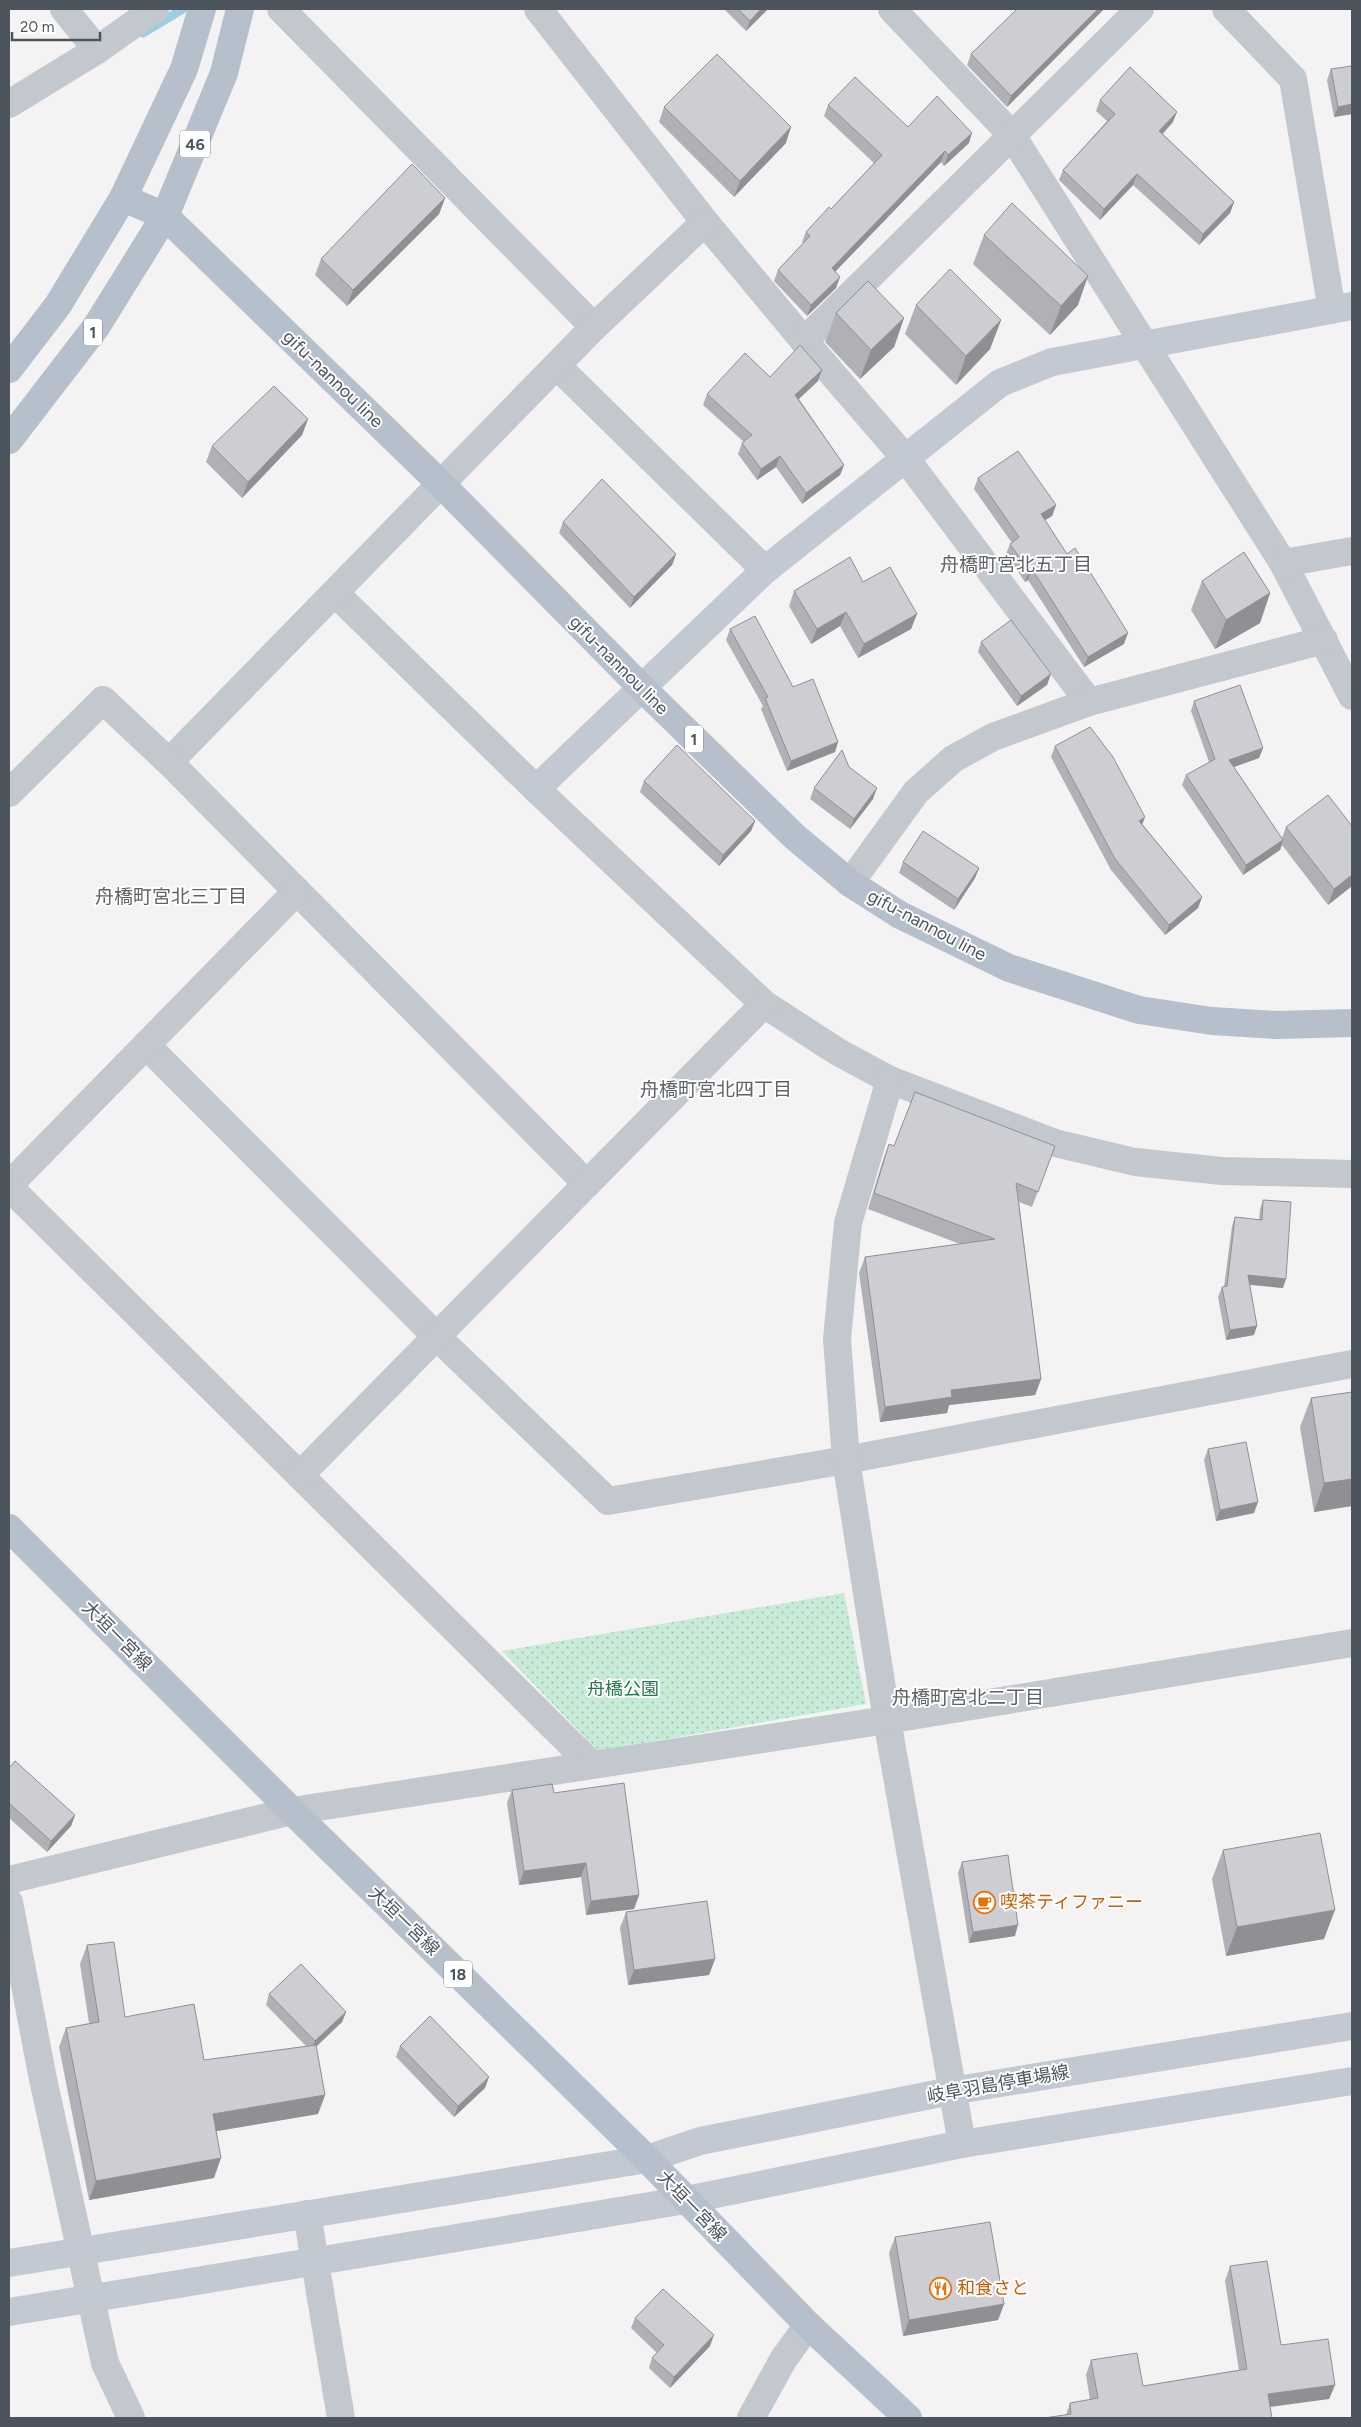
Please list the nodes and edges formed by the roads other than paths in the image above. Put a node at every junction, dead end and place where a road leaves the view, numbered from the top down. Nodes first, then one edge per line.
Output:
1 (64, 9) edge
2 (155, 9) edge
3 (202, 9) edge
4 (240, 9) edge
5 (281, 9) edge
6 (538, 9) edge
7 (892, 9) edge
8 (1140, 9) edge
9 (1226, 9) edge
10 (97, 50) junction
11 (9, 104) edge
12 (1011, 134) junction
13 (123, 198) junction
14 (165, 216) junction
15 (705, 222) junction
16 (1342, 308) edge
17 (594, 327) junction
18 (804, 341) junction
19 (1144, 343) junction
20 (557, 366) junction
21 (9, 370) edge
22 (9, 440) edge
23 (906, 459) junction
24 (442, 485) junction
25 (1352, 550) edge
26 (1283, 563) junction
27 (765, 570) junction
28 (335, 593) junction
29 (1324, 640) junction
30 (642, 688) junction
31 (1352, 696) edge
32 (1089, 702) junction
33 (168, 762) junction
34 (536, 789) junction
35 (9, 793) edge
36 (850, 883) junction
37 (296, 891) junction
38 (764, 1004) junction
39 (1352, 1023) edge
40 (146, 1045) junction
41 (890, 1080) junction
42 (1352, 1174) edge
43 (587, 1184) junction
44 (9, 1186) edge
45 (436, 1337) junction
46 (1352, 1364) edge
47 (846, 1460) junction
48 (300, 1475) junction
49 (9, 1528) edge
50 (1352, 1643) edge
51 (886, 1720) junction
52 (592, 1765) junction
53 (292, 1811) junction
54 (9, 1880) edge
55 (9, 1902) edge
56 (1352, 2026) edge
57 (1352, 2081) edge
58 (951, 2091) junction
59 (962, 2144) junction
60 (647, 2159) junction
61 (686, 2200) junction
62 (307, 2214) junction
63 (81, 2251) junction
64 (315, 2262) junction
65 (9, 2263) edge
66 (90, 2298) junction
67 (9, 2312) edge
68 (808, 2325) junction
69 (131, 2418) edge
70 (340, 2418) edge
71 (751, 2418) edge
72 (908, 2418) edge

1 - 10 street
2 - 10 street
3 - 13 main road, 46
4 - 14 main road, 46
5 - 17 street
6 - 15 street
7 - 12 street
8 - 12 street
9 - 16 street
10 - 11 street
12 - 18 street
12 - 19 street
13 - 14 main road, gifu-nannou line / 1
13 - 21 main road
14 - 22 main road, 1
14 - 24 main road, gifu-nannou line / 1
15 - 17 street
15 - 18 street
16 - 19 street
17 - 20 street
18 - 23 street
19 - 23 street
19 - 26 street
20 - 24 street
20 - 27 street
23 - 27 street
23 - 32 street
24 - 28 street
24 - 30 main road, gifu-nannou line / 1
25 - 26 street
26 - 29 street
27 - 30 street
28 - 33 street
28 - 34 street
29 - 31 street
29 - 32 street
30 - 34 street
30 - 36 main road, gifu-nannou line / 1
32 - 36 street
33 - 35 street
33 - 37 street
34 - 38 street
36 - 39 main road, gifu-nannou line / 1
37 - 40 street
37 - 43 street
38 - 41 street
38 - 43 street
40 - 44 street
40 - 45 street
41 - 42 street
41 - 47 street
43 - 45 street
44 - 48 street
45 - 47 street
45 - 48 street
46 - 47 street
47 - 51 street
48 - 52 street
49 - 53 main road, 大垣一宮線 / 18
50 - 51 street
51 - 52 street
51 - 58 street
52 - 53 street
53 - 54 street
53 - 60 main road, 大垣一宮線 / 18
55 - 63 street
56 - 58 street, 岐阜羽島停車場線
57 - 59 street
58 - 59 street
58 - 60 street, 岐阜羽島停車場線
59 - 61 street
60 - 61 main road, 大垣一宮線 / 18
60 - 62 street, 岐阜羽島停車場線
61 - 64 street
61 - 68 main road, 大垣一宮線 / 18
62 - 63 street, 岐阜羽島停車場線
62 - 64 street
63 - 65 street, 岐阜羽島停車場線
63 - 66 street
64 - 66 street
64 - 70 street
66 - 67 street
66 - 69 street
68 - 71 street
68 - 72 main road, 大垣一宮線 / 18

